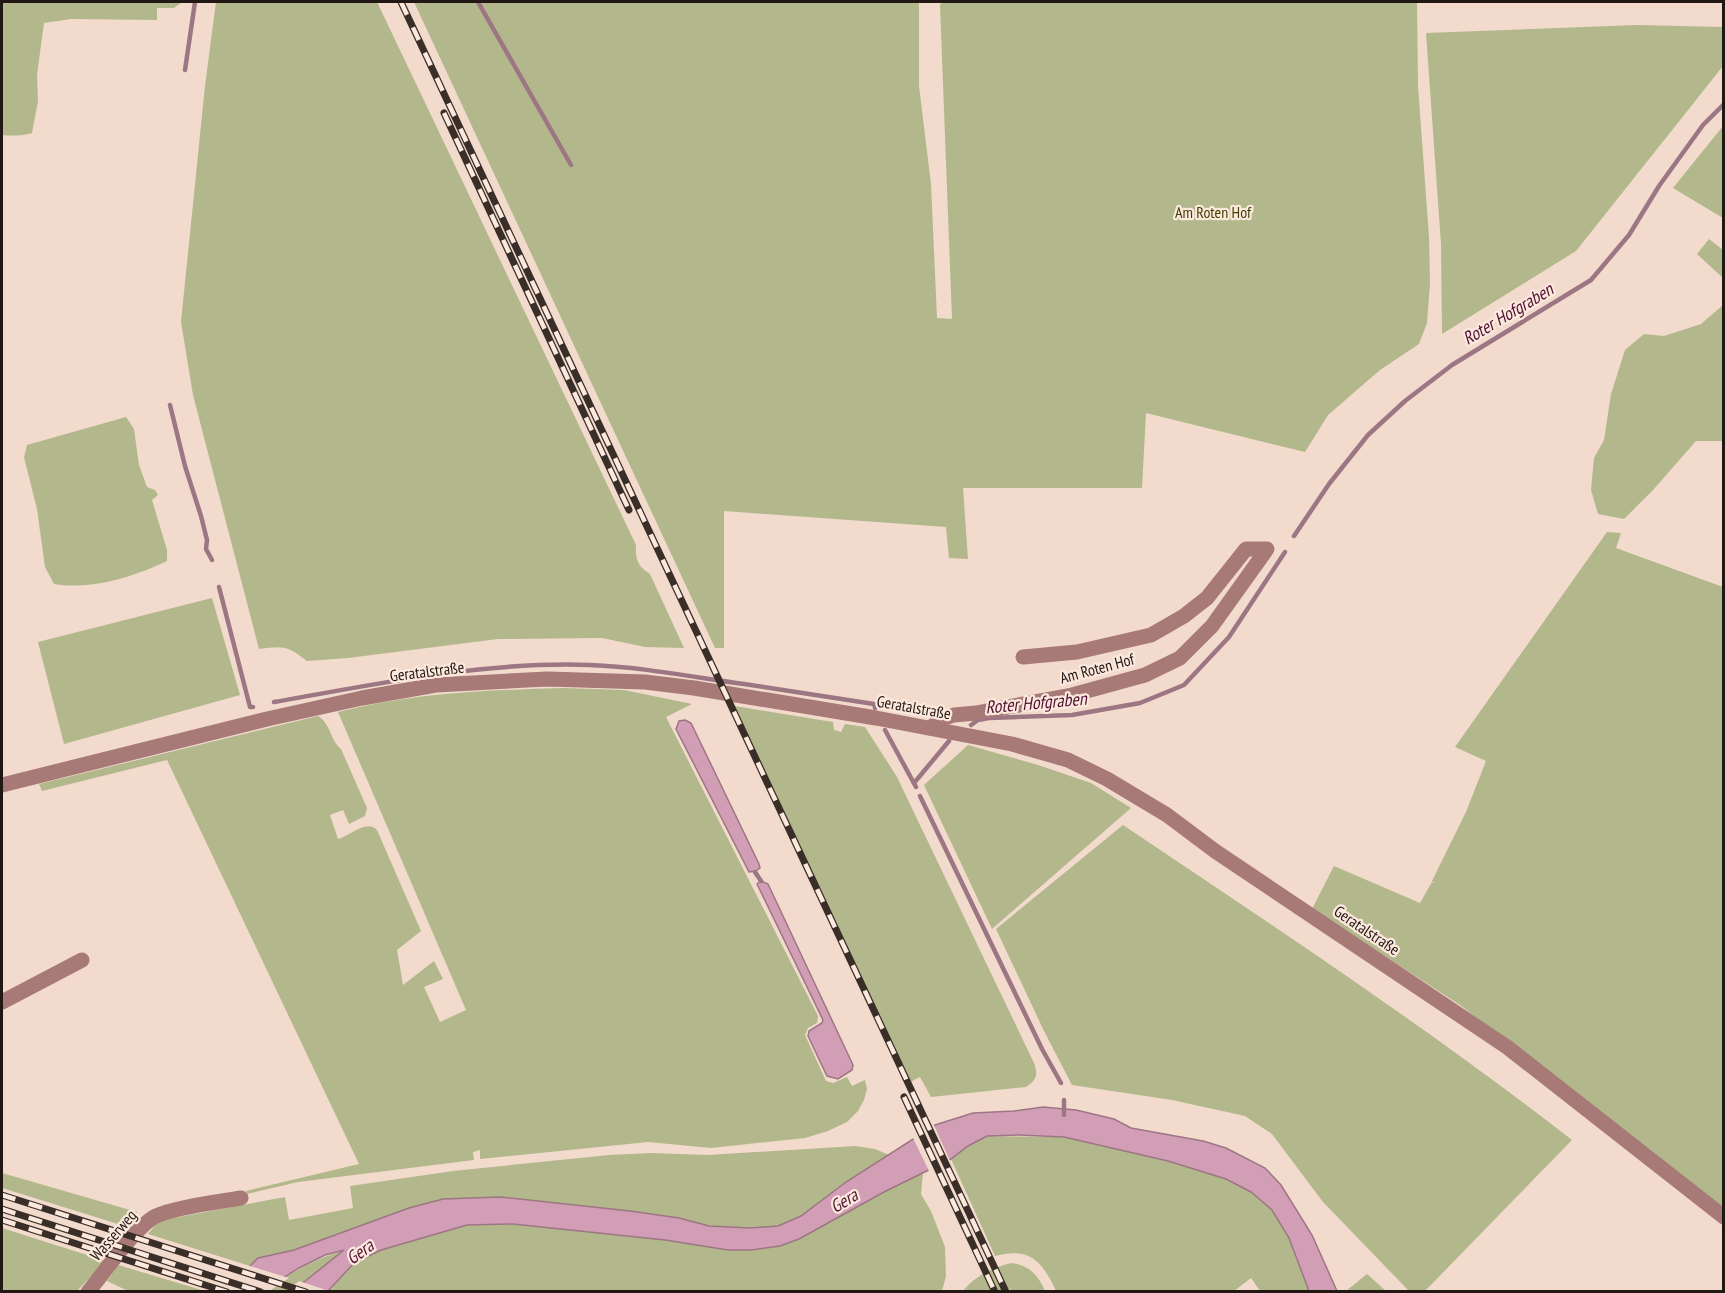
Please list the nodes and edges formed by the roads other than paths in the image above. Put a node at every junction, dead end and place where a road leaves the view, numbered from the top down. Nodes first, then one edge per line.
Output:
1 (1023, 657) dead end
2 (930, 728) junction
3 (2, 785) edge
4 (82, 960) dead end
5 (2, 1002) edge
6 (241, 1198) dead end
7 (1724, 1217) edge
8 (88, 1292) edge

1 - 2 street, Am Roten Hof
2 - 3 street, Geratalstraße
2 - 7 street, Geratalstraße
4 - 5 street
6 - 8 street, Wasserweg

